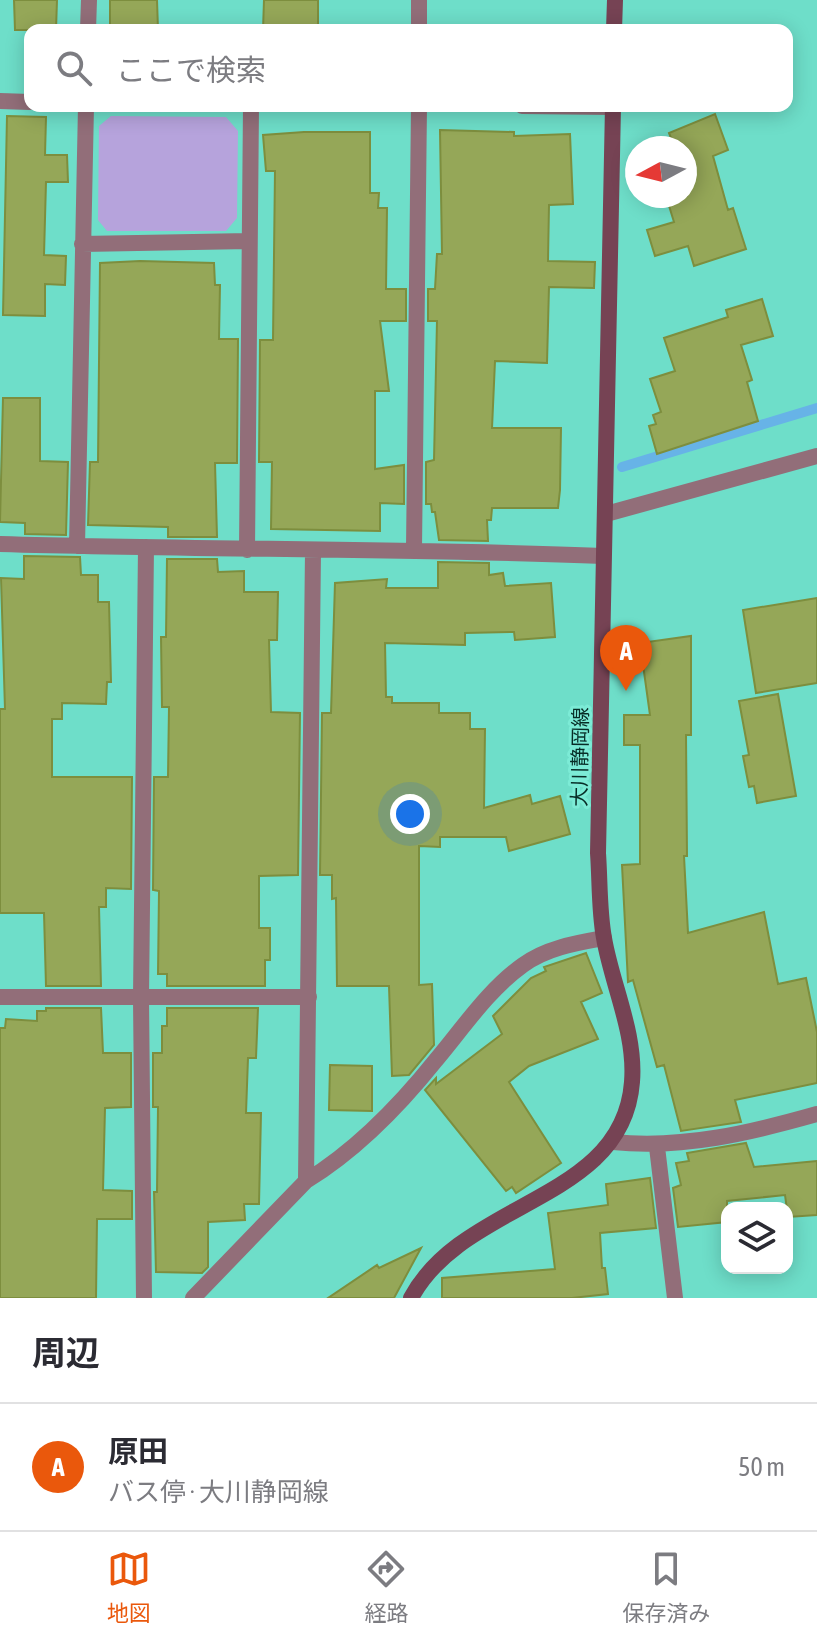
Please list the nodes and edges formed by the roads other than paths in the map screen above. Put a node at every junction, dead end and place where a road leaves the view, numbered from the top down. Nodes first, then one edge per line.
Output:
1 (89, 0) edge
2 (419, 0) edge
3 (615, 0) edge
4 (88, 24) edge
5 (419, 24) edge
6 (614, 24) edge
7 (0, 101) edge
8 (24, 102) edge
9 (86, 112) edge
10 (251, 112) edge
11 (419, 112) edge
12 (613, 112) edge
13 (249, 241) junction
14 (82, 244) junction
15 (817, 456) edge
16 (606, 514) junction
17 (0, 544) edge
18 (77, 546) junction
19 (146, 547) junction
20 (414, 549) junction
21 (247, 550) junction
22 (313, 551) junction
23 (603, 556) junction
24 (604, 938) junction
25 (0, 997) edge
26 (309, 997) junction
27 (141, 998) junction
28 (817, 1114) edge
29 (613, 1142) junction
30 (657, 1147) junction
31 (306, 1181) junction
32 (144, 1298) edge
33 (193, 1298) edge
34 (411, 1298) edge
35 (675, 1298) edge

1 - 4 street
2 - 5 street
3 - 6 main road
7 - 8 street
9 - 14 street
10 - 13 street
11 - 20 street
12 - 16 main road, 大川静岡線
13 - 14 street
13 - 21 street
14 - 18 street
15 - 16 street
16 - 23 main road, 大川静岡線
17 - 18 street
18 - 19 street
19 - 21 street
19 - 27 street
20 - 22 street
20 - 23 street
21 - 22 street
22 - 26 street
23 - 24 main road, 大川静岡線
24 - 29 main road, 大川静岡線
24 - 31 street
25 - 27 street
26 - 27 street
26 - 31 street
27 - 32 street
28 - 30 street
29 - 30 street
29 - 34 main road, 大川静岡線
30 - 35 street
31 - 33 street

